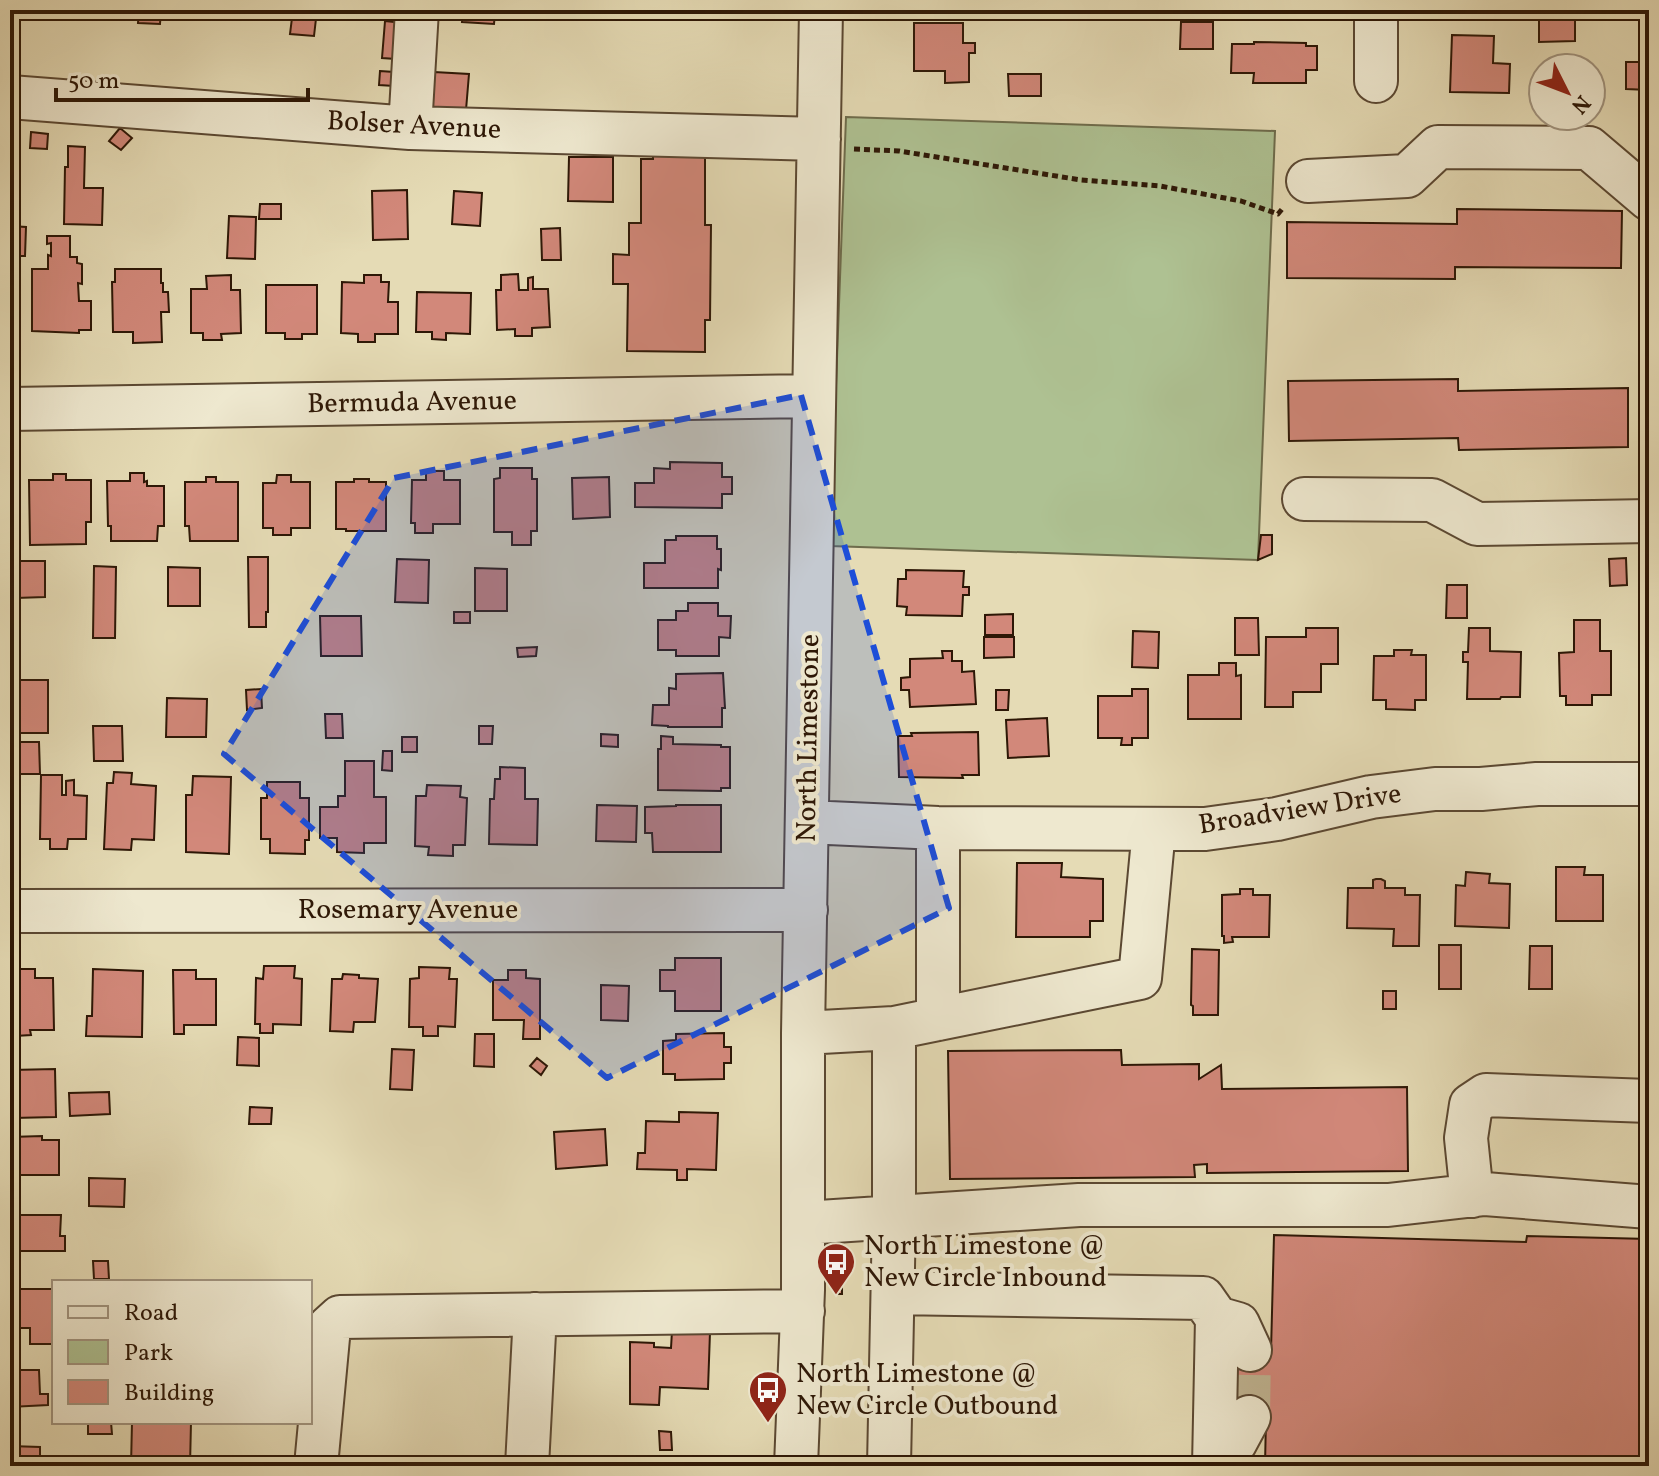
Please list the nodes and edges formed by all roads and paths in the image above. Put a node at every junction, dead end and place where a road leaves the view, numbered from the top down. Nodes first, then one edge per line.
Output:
1 (417, 10) edge
2 (821, 10) edge
3 (1376, 10) edge
4 (1376, 81) dead end
5 (10, 97) edge
6 (410, 128) junction
7 (819, 144) junction
8 (1308, 181) joint
9 (1649, 199) edge
10 (814, 396) junction
11 (10, 409) edge
12 (1304, 499) dead end
13 (1649, 521) edge
14 (1649, 784) edge
15 (807, 822) junction
16 (938, 828) junction
17 (1154, 829) junction
18 (806, 910) junction
19 (10, 911) edge
20 (938, 1019) junction
21 (894, 1028) junction
22 (803, 1033) junction
23 (1649, 1101) edge
24 (1472, 1196) junction
25 (1649, 1207) edge
26 (894, 1218) junction
27 (804, 1223) junction
28 (893, 1293) junction
29 (803, 1311) junction
30 (535, 1314) junction
31 (1217, 1318) junction
32 (1250, 1350) tunnel mouth
33 (1249, 1417) tunnel mouth
34 (1214, 1461) edge
35 (316, 1466) edge
36 (527, 1466) edge
37 (796, 1466) edge
38 (889, 1466) edge

1 - 6 street
2 - 7 street, North Limestone
3 - 4 street
5 - 6 street, Bolser Avenue
6 - 7 street, Bolser Avenue
7 - 8 path
7 - 10 street, North Limestone
8 - 9 street
10 - 11 street, Bermuda Avenue
10 - 15 street, North Limestone
12 - 13 street
14 - 17 street, Broadview Drive
15 - 16 street, Broadview Drive
15 - 18 street, North Limestone
16 - 17 street, Broadview Drive
16 - 20 street
17 - 20 street
18 - 19 street, Rosemary Avenue
18 - 22 street, North Limestone
20 - 21 street
21 - 22 street
21 - 26 street
22 - 27 street, North Limestone
23 - 24 street
24 - 25 street
24 - 26 street
26 - 27 street
26 - 28 street
27 - 29 street, North Limestone
28 - 31 street
28 - 38 street
29 - 30 street
29 - 37 street, North Limestone
30 - 35 street
30 - 36 street
31 - 32 street
31 - 34 street
33 - 34 street

